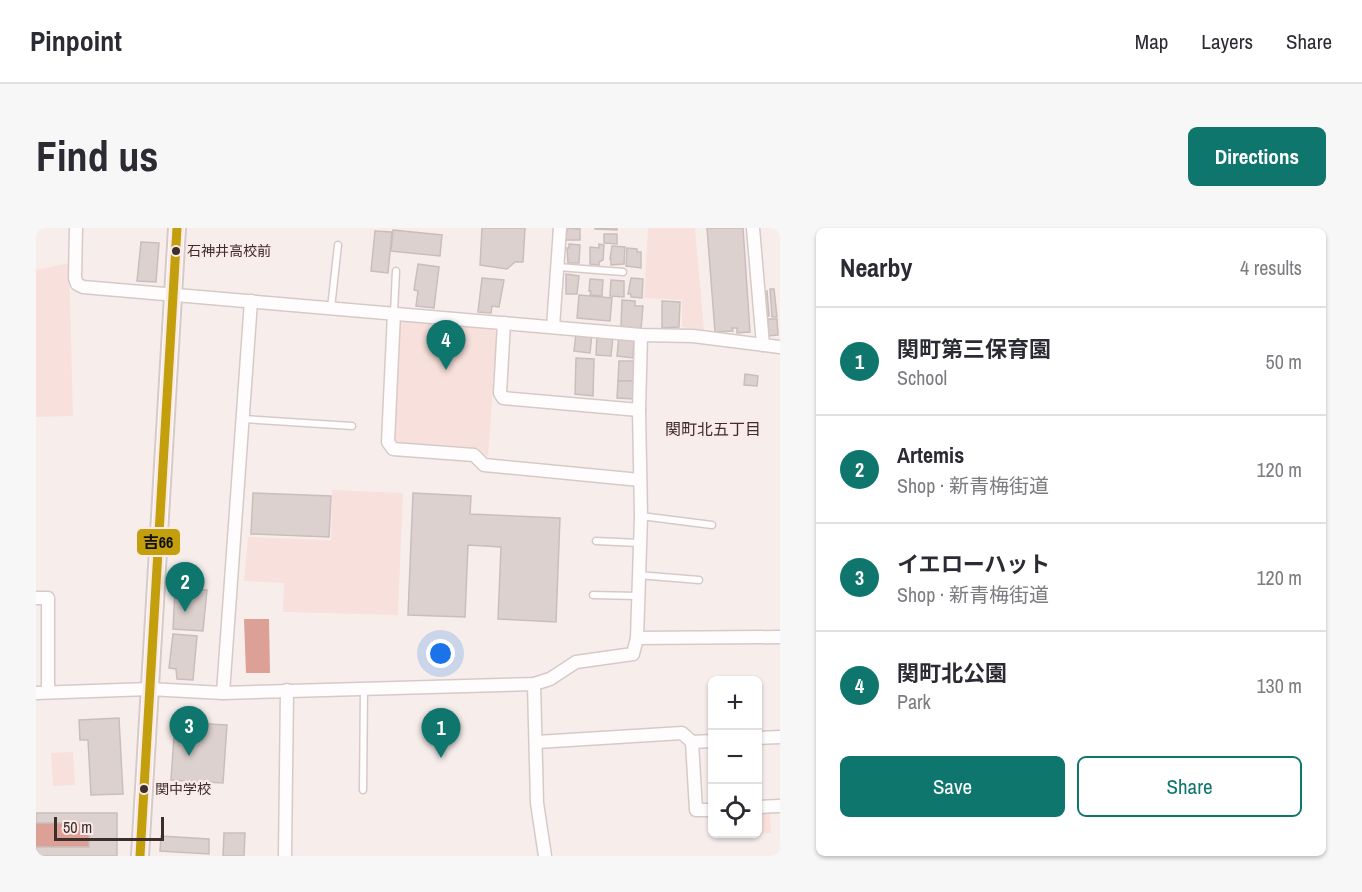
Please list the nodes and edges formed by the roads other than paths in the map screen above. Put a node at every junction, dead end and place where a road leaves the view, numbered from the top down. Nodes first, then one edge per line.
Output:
1 (76, 228) edge
2 (177, 228) edge
3 (560, 228) edge
4 (753, 228) edge
5 (338, 245) dead end
6 (558, 267) junction
7 (396, 271) dead end
8 (623, 272) dead end
9 (172, 294) junction
10 (251, 301) junction
11 (331, 308) junction
12 (394, 313) junction
13 (504, 323) junction
14 (554, 327) junction
15 (641, 335) junction
16 (763, 345) junction
17 (780, 347) edge
18 (639, 410) junction
19 (244, 419) junction
20 (352, 426) dead end
21 (640, 480) junction
22 (640, 516) junction
23 (712, 525) dead end
24 (596, 541) dead end
25 (639, 543) junction
26 (637, 575) junction
27 (699, 580) dead end
28 (593, 595) dead end
29 (637, 596) junction
30 (36, 598) edge
31 (780, 637) edge
32 (637, 638) junction
33 (534, 684) junction
34 (149, 689) junction
35 (364, 689) junction
36 (287, 690) junction
37 (42, 693) edge
38 (223, 693) junction
39 (780, 737) edge
40 (762, 738) edge
41 (708, 741) edge
42 (537, 742) junction
43 (692, 742) junction
44 (363, 790) dead end
45 (780, 806) edge
46 (762, 807) edge
47 (708, 810) edge
48 (140, 856) edge
49 (285, 856) edge
50 (545, 856) edge

1 - 9 street
2 - 9 main road
3 - 6 street
4 - 16 street
5 - 11 lane
6 - 8 lane
6 - 14 street
7 - 12 lane
9 - 10 street
9 - 34 main road
10 - 11 street
10 - 19 street
11 - 12 street
12 - 13 street
12 - 21 street
13 - 14 street
13 - 18 street
14 - 15 street
15 - 16 street
15 - 18 street
16 - 17 street
18 - 21 street
19 - 20 lane
19 - 38 street
21 - 22 street
22 - 23 lane
22 - 25 street
24 - 25 lane
25 - 26 street
26 - 27 lane
26 - 29 street
28 - 29 lane
29 - 32 street
30 - 37 street
31 - 32 street
32 - 33 street
33 - 35 street
33 - 42 street
34 - 37 street
34 - 38 street
34 - 48 main road
35 - 36 street
35 - 44 lane
36 - 38 street
36 - 49 street
39 - 40 street
41 - 43 street
42 - 43 street
42 - 50 street
43 - 47 street
45 - 46 street

